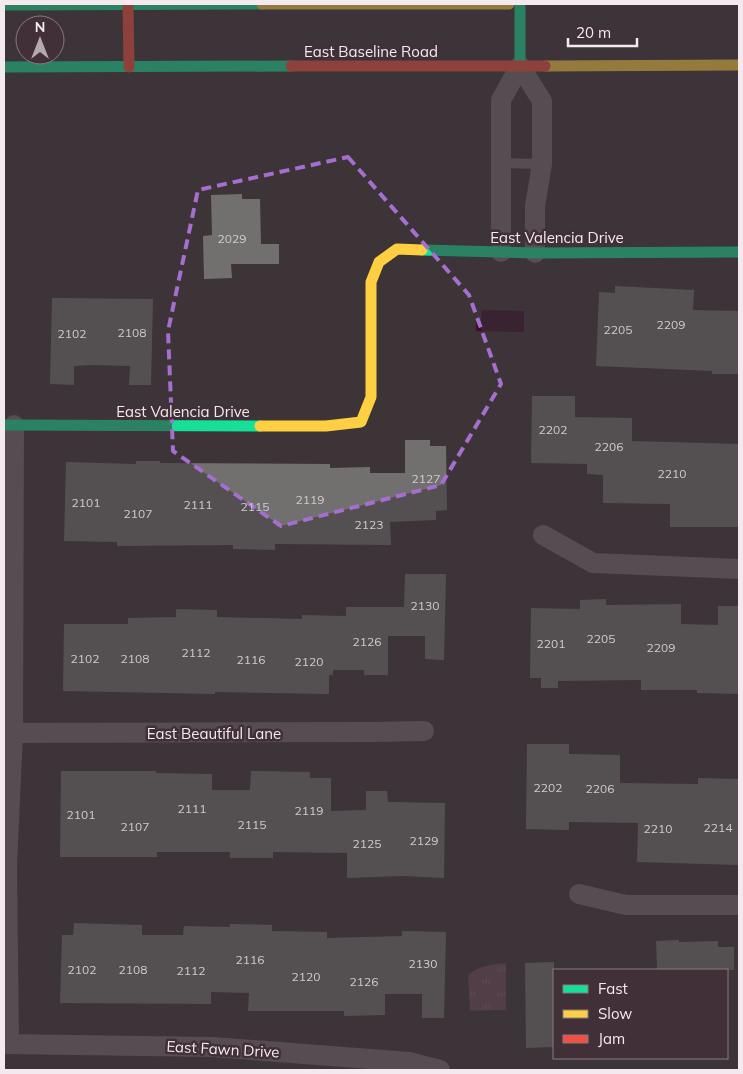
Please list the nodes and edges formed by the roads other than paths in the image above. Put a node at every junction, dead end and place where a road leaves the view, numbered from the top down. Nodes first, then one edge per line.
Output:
1 (509, 4) edge
2 (520, 4) edge
3 (4, 5) edge
4 (128, 5) edge
5 (739, 65) edge
6 (520, 66) junction
7 (4, 67) edge
8 (129, 67) junction
9 (501, 163) junction
10 (542, 164) junction
11 (501, 252) junction
12 (739, 252) edge
13 (536, 253) junction
14 (9, 425) edge
15 (543, 535) dead end
16 (739, 569) edge
17 (424, 731) dead end
18 (8, 733) edge
19 (579, 894) dead end
20 (739, 905) edge
21 (7, 1044) edge
22 (440, 1070) edge

1 - 4 main road
2 - 6 main road
3 - 4 main road
4 - 8 main road
5 - 6 main road, East Baseline Road
6 - 8 main road, East Baseline Road
6 - 9 street
6 - 10 street
7 - 8 main road, East Baseline Road
9 - 10 lane
9 - 11 street
10 - 13 street
11 - 13 main road, East Valencia Drive
11 - 14 main road, East Valencia Drive
12 - 13 main road, East Valencia Drive
14 - 18 street
15 - 16 street
17 - 18 street, East Beautiful Lane
18 - 21 street
19 - 20 street
21 - 22 street, East Fawn Drive

